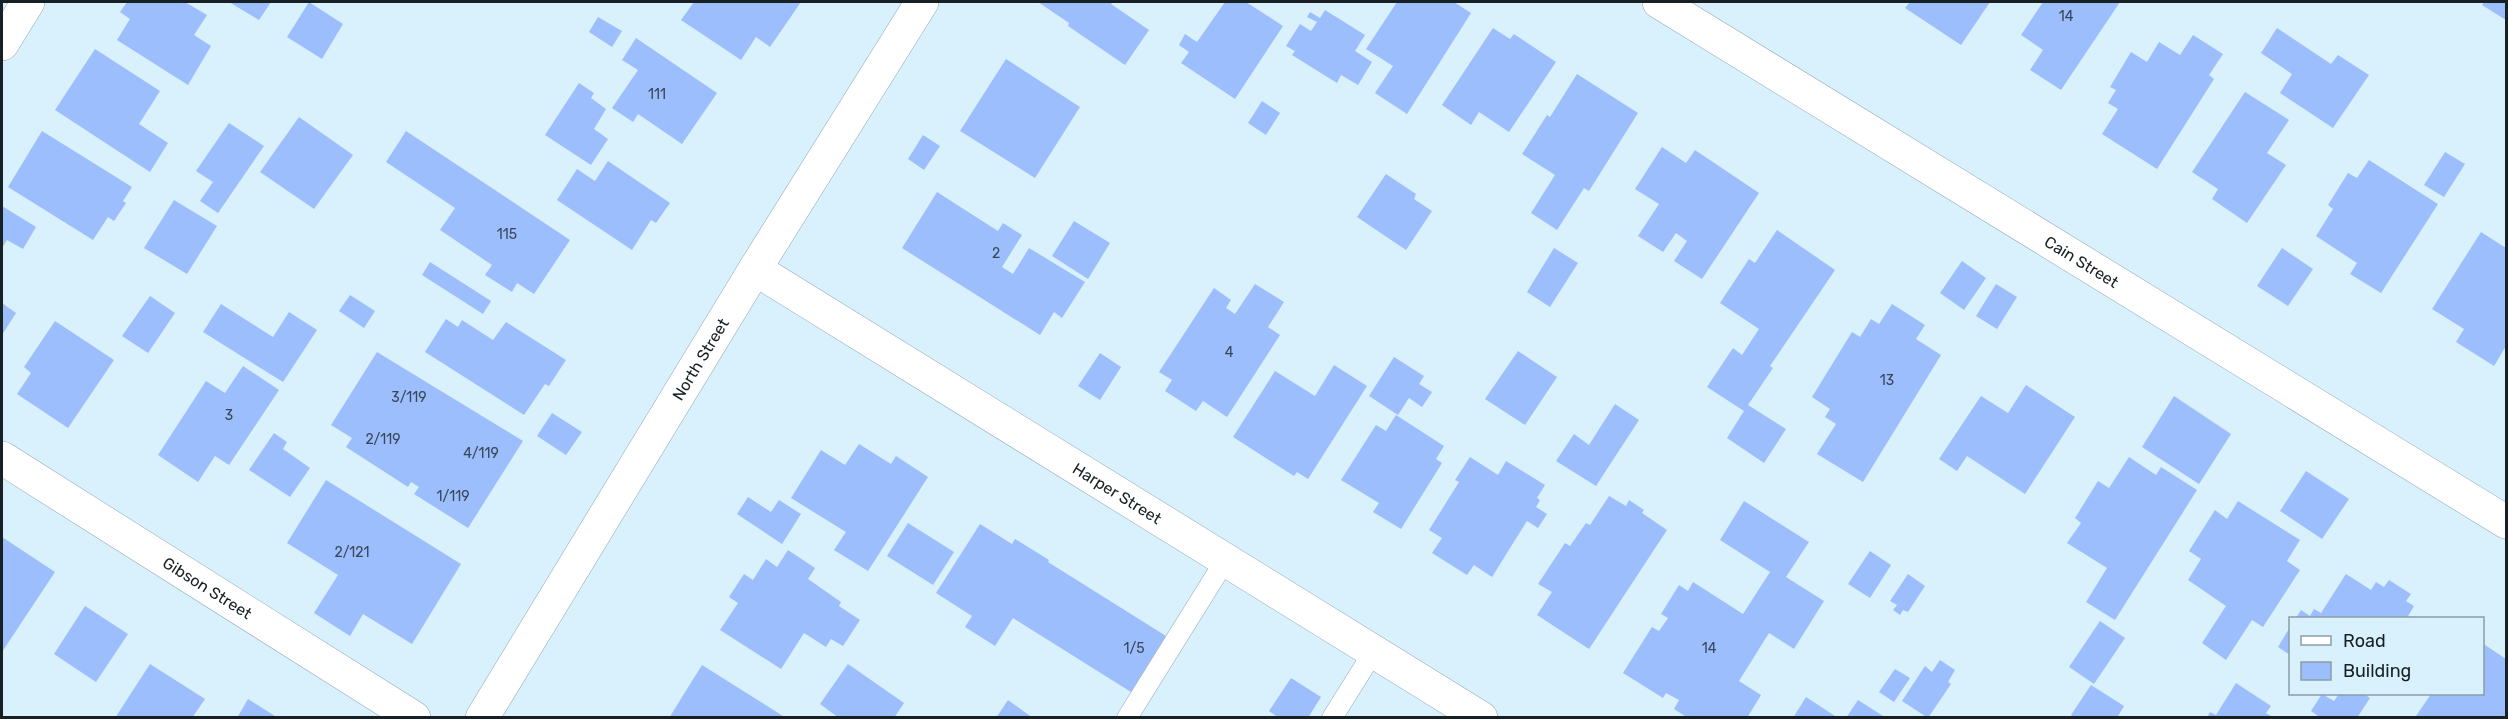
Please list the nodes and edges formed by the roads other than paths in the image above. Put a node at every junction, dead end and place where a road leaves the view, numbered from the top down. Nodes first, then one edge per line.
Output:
1 (28, 2) edge
2 (922, 2) edge
3 (1659, 2) edge
4 (2, 44) edge
5 (755, 270) junction
6 (2, 458) edge
7 (2506, 522) edge
8 (1226, 559) junction
9 (1374, 651) junction
10 (414, 717) edge
11 (482, 717) edge
12 (1127, 717) edge
13 (1332, 717) edge
14 (1481, 717) edge

1 - 4 street
2 - 5 street, North Street
3 - 7 street, Cain Street
5 - 8 street, Harper Street
5 - 11 street, North Street
6 - 10 street, Gibson Street
8 - 9 street, Harper Street
8 - 12 lane
9 - 13 lane
9 - 14 street, Harper Street

